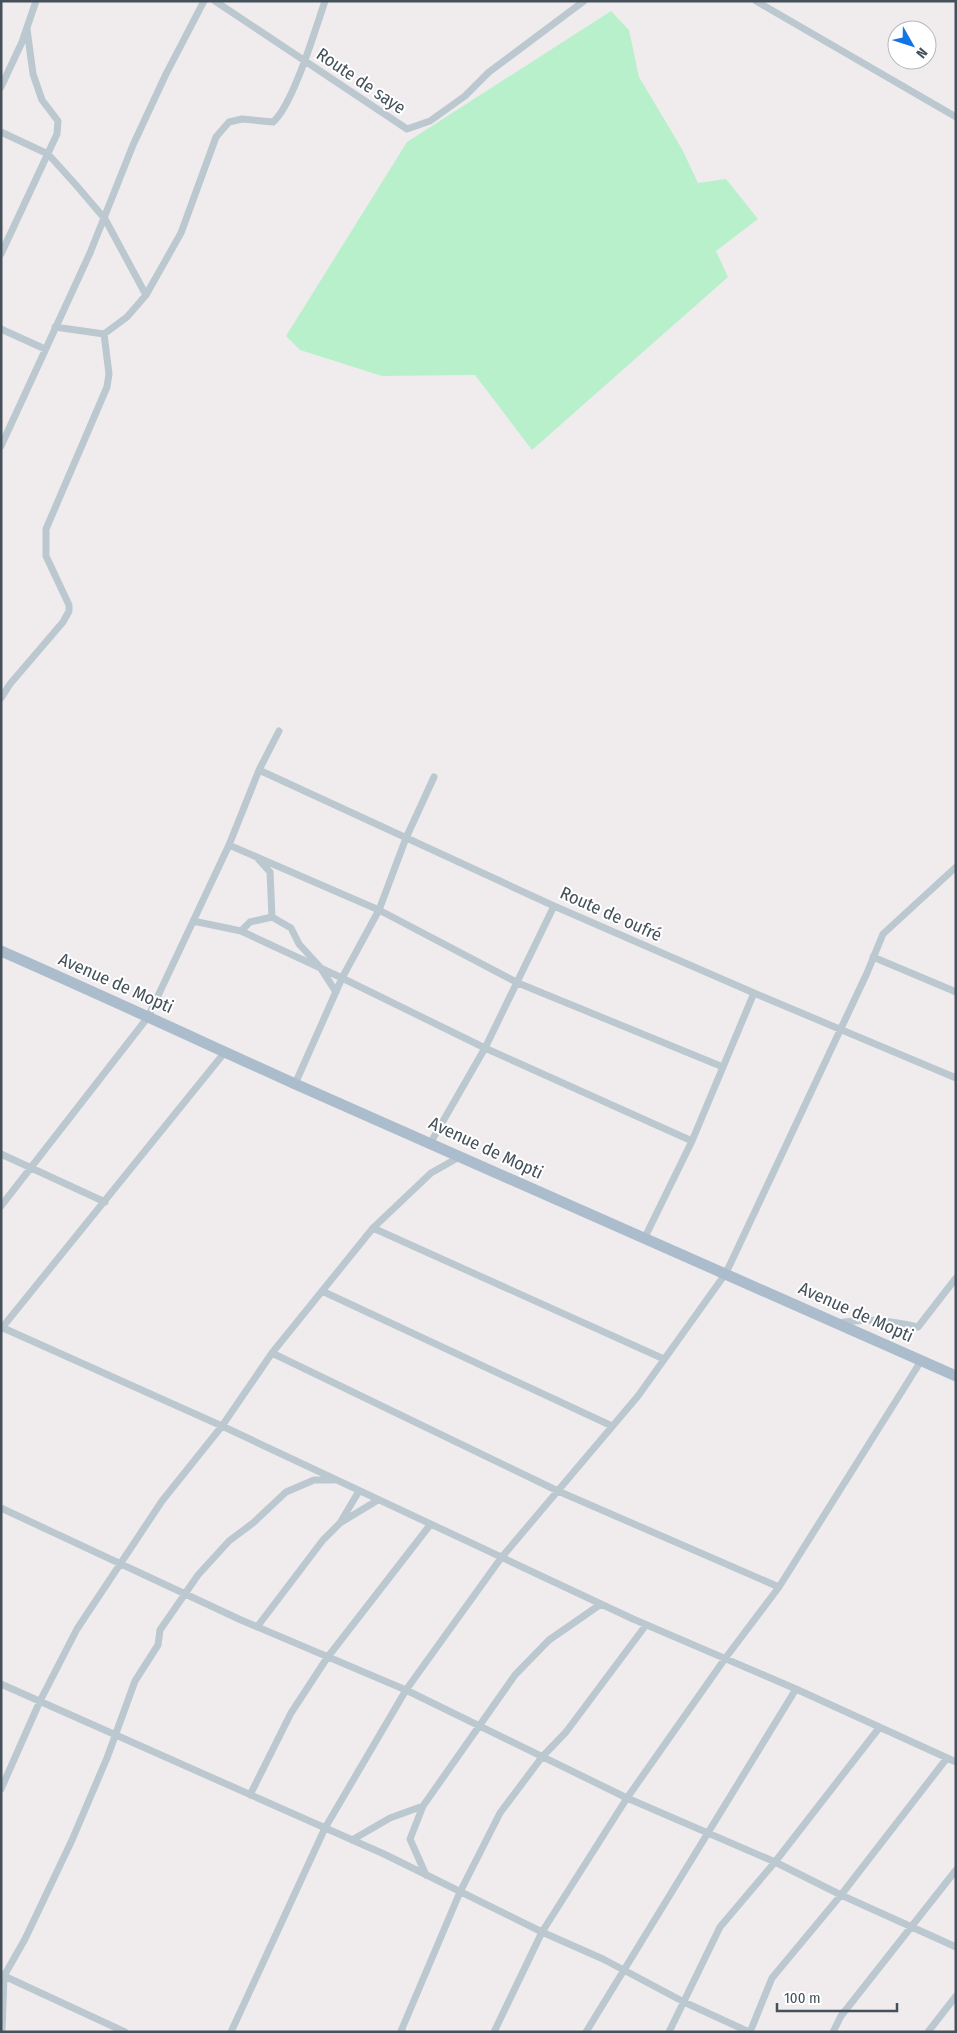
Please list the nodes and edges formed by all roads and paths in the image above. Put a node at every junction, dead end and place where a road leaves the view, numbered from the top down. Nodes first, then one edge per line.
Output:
1 (36, 1) edge
2 (204, 1) edge
3 (215, 1) edge
4 (325, 1) edge
5 (584, 1) edge
6 (756, 1) edge
7 (27, 29) junction
8 (304, 60) junction
9 (1, 87) edge
10 (956, 117) edge
11 (1, 132) edge
12 (48, 154) junction
13 (105, 219) junction
14 (1, 254) edge
15 (146, 295) junction
16 (55, 327) junction
17 (1, 329) edge
18 (104, 334) junction
19 (45, 349) junction
20 (1, 446) edge
21 (1, 698) edge
22 (279, 731) dead end
23 (259, 770) junction
24 (434, 777) dead end
25 (406, 838) junction
26 (229, 845) junction
27 (257, 857) junction
28 (956, 867) edge
29 (554, 906) junction
30 (379, 910) junction
31 (272, 918) junction
32 (193, 921) junction
33 (241, 931) junction
34 (3, 955) edge
35 (873, 957) junction
36 (320, 967) junction
37 (342, 978) junction
38 (518, 983) junction
39 (336, 992) junction
40 (956, 992) edge
41 (754, 993) junction
42 (148, 1017) junction
43 (841, 1029) junction
44 (485, 1048) junction
45 (225, 1052) junction
46 (723, 1067) junction
47 (956, 1078) edge
48 (296, 1084) junction
49 (692, 1140) junction
50 (431, 1142) junction
51 (1, 1154) edge
52 (461, 1156) junction
53 (32, 1169) junction
54 (104, 1202) junction
55 (1, 1206) edge
56 (373, 1228) junction
57 (645, 1237) junction
58 (726, 1273) junction
59 (956, 1278) edge
60 (322, 1291) junction
61 (837, 1323) junction
62 (2, 1328) edge
63 (272, 1353) junction
64 (664, 1359) junction
65 (921, 1361) junction
66 (956, 1376) edge
67 (222, 1426) junction
68 (612, 1426) junction
69 (337, 1480) junction
70 (359, 1491) junction
71 (558, 1491) junction
72 (378, 1500) junction
73 (1, 1508) edge
74 (340, 1523) junction
75 (430, 1525) junction
76 (502, 1558) junction
77 (120, 1562) junction
78 (779, 1587) junction
79 (186, 1593) junction
80 (601, 1604) junction
81 (646, 1625) junction
82 (257, 1627) junction
83 (327, 1658) junction
84 (724, 1660) junction
85 (1, 1684) edge
86 (796, 1689) junction
87 (406, 1690) junction
88 (40, 1701) junction
89 (478, 1726) junction
90 (879, 1728) junction
91 (115, 1734) junction
92 (542, 1757) junction
93 (947, 1758) junction
94 (956, 1762) edge
95 (1, 1789) edge
96 (250, 1795) junction
97 (627, 1798) junction
98 (423, 1806) junction
99 (325, 1828) junction
100 (708, 1832) junction
101 (352, 1840) junction
102 (775, 1862) junction
103 (956, 1870) edge
104 (426, 1875) junction
105 (460, 1892) junction
106 (841, 1895) junction
107 (912, 1926) junction
108 (542, 1932) junction
109 (956, 1947) edge
110 (624, 1971) junction
111 (3, 1976) edge
112 (956, 1996) edge
113 (684, 2002) junction
114 (2, 2032) edge
115 (125, 2032) edge
116 (231, 2032) edge
117 (403, 2032) edge
118 (494, 2032) edge
119 (586, 2032) edge
120 (669, 2032) edge
121 (750, 2032) edge
122 (833, 2032) edge
123 (928, 2032) edge

1 - 7 street
2 - 13 street
3 - 8 street, Route de saye
4 - 8 street
5 - 8 street, Route de saye
6 - 10 street
7 - 9 street
7 - 12 street
8 - 15 street
11 - 12 street
12 - 13 street
12 - 14 street
13 - 15 street
13 - 16 street
15 - 18 street
16 - 18 street
16 - 19 street
17 - 19 street
18 - 21 street
19 - 20 street
22 - 23 street
23 - 25 street, Route de oufré
23 - 26 street
24 - 25 street
25 - 29 street, Route de oufré
25 - 30 street
26 - 27 street
26 - 32 street
27 - 30 street
27 - 31 street
28 - 35 street
29 - 38 street
29 - 41 street, Route de oufré
30 - 37 street
30 - 38 street
31 - 33 street
31 - 36 street
32 - 33 street
32 - 42 street
33 - 36 street
34 - 42 main road, Avenue de Mopti
35 - 40 street
35 - 43 street
36 - 37 street
36 - 39 street
37 - 39 street
37 - 44 street
38 - 44 street
38 - 46 street
39 - 48 street
41 - 43 street, Route de oufré
41 - 46 street
42 - 45 main road, Avenue de Mopti
42 - 53 street
43 - 47 street, Route de oufré
43 - 58 street
44 - 49 street
44 - 50 street
45 - 48 main road, Avenue de Mopti
45 - 54 street
46 - 49 street
48 - 50 main road, Avenue de Mopti
49 - 57 street
50 - 52 main road, Avenue de Mopti
51 - 53 street
52 - 56 street
52 - 57 main road, Avenue de Mopti
53 - 54 street
53 - 55 street
54 - 62 street
56 - 60 street
56 - 64 street
57 - 58 main road, Avenue de Mopti
58 - 61 main road, Avenue de Mopti
58 - 64 street
59 - 61 street
60 - 63 street
60 - 68 street
61 - 65 main road, Avenue de Mopti
62 - 67 street
63 - 67 street
63 - 71 street
64 - 68 street
65 - 66 main road, Avenue de Mopti
65 - 78 street
67 - 69 street
67 - 77 street
68 - 71 street
69 - 70 street
69 - 79 street
70 - 72 street
70 - 74 street
71 - 76 street
71 - 78 street
72 - 74 street
72 - 75 street
73 - 77 street
74 - 82 street
75 - 76 street
75 - 83 street
76 - 80 street
76 - 87 street
77 - 79 street
77 - 88 street
78 - 84 street
79 - 82 street
79 - 91 street
80 - 81 street
80 - 89 street
81 - 84 street
81 - 92 street
82 - 83 street
83 - 87 street
83 - 96 street
84 - 86 street
84 - 97 street
85 - 88 street
86 - 90 street
86 - 100 street
87 - 89 street
87 - 99 street
88 - 91 street
88 - 95 street
89 - 92 street
89 - 98 street
90 - 93 street
90 - 102 street
91 - 96 street
91 - 111 street
92 - 97 street
92 - 105 street
93 - 94 street
93 - 106 street
96 - 99 street
97 - 100 street
97 - 108 street
98 - 101 street
98 - 104 street
99 - 101 street
99 - 116 street
100 - 102 street
100 - 110 street
101 - 104 street
102 - 106 street
102 - 113 street
103 - 107 street
104 - 105 street
105 - 108 street
105 - 117 street
106 - 107 street
106 - 121 street
107 - 109 street
107 - 122 street
108 - 110 street
108 - 118 street
110 - 113 street
110 - 119 street
111 - 114 street
111 - 115 street
112 - 123 street
113 - 120 street
113 - 121 street

